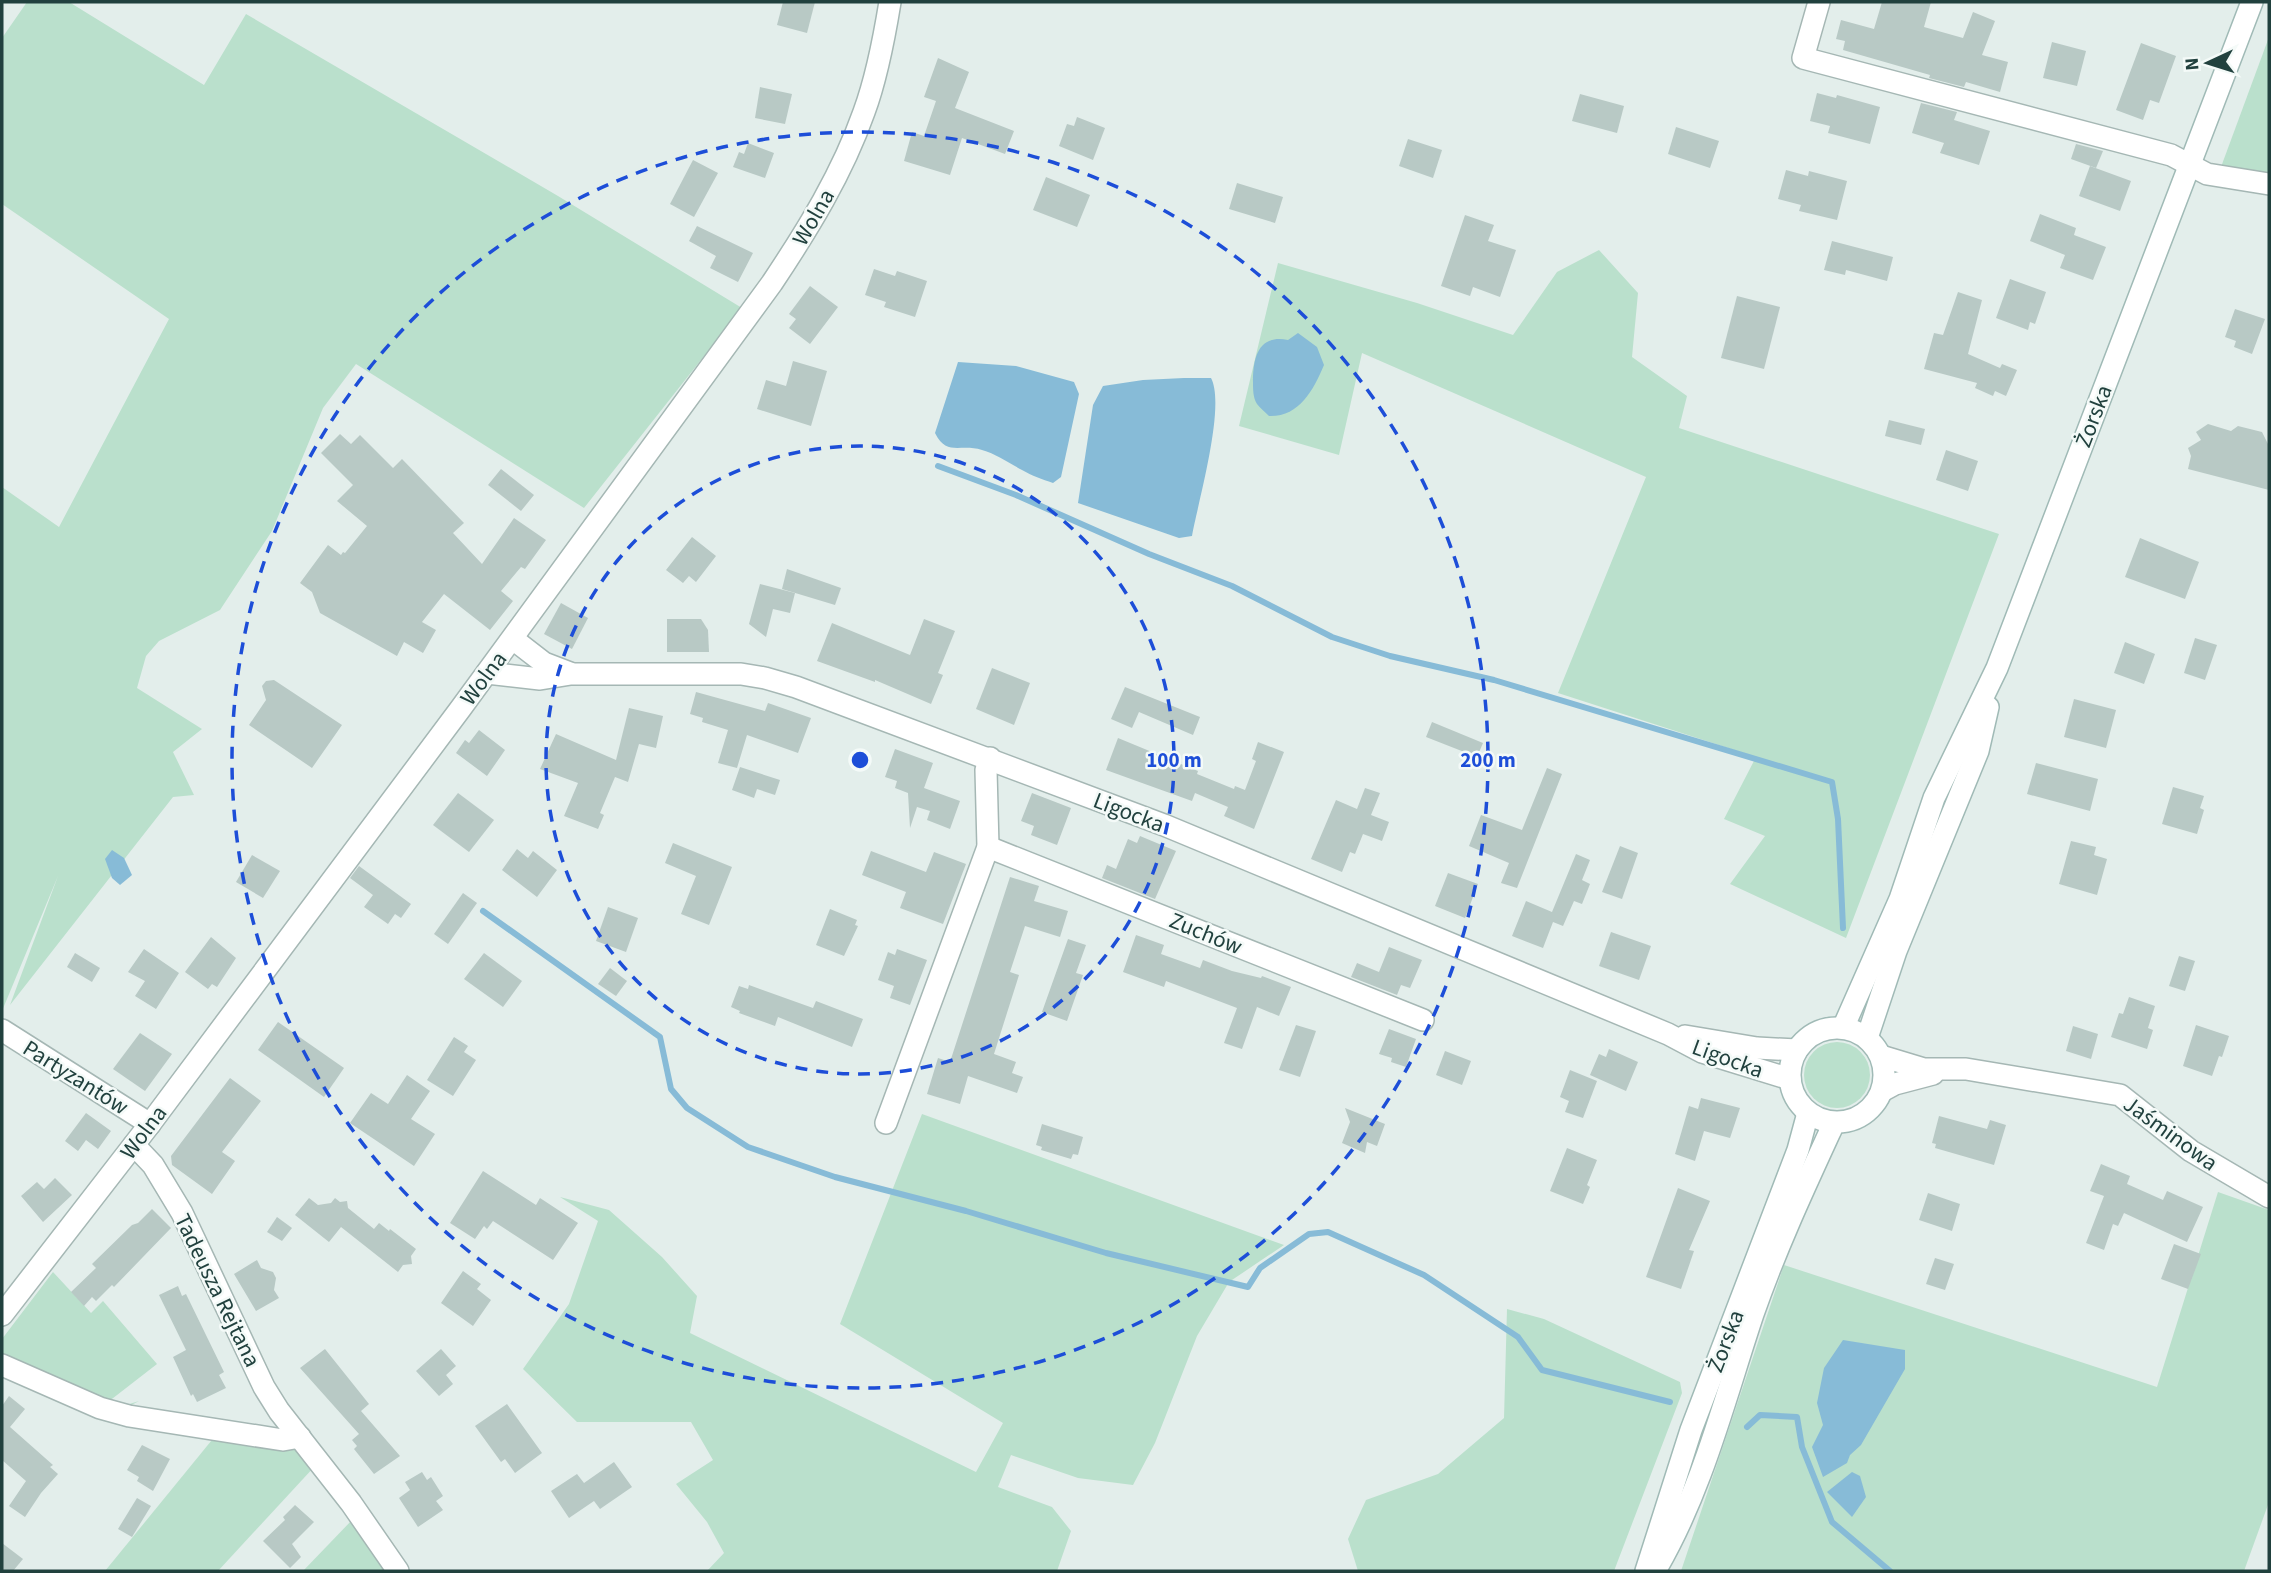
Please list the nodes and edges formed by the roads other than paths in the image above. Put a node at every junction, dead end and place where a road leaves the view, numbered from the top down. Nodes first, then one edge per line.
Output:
1 (890, 2) edge
2 (1819, 2) edge
3 (2252, 2) edge
4 (2189, 164) junction
5 (2269, 184) edge
6 (513, 639) junction
7 (1997, 668) junction
8 (487, 673) junction
9 (571, 674) junction
10 (989, 758) junction
11 (988, 847) junction
12 (1423, 1020) dead end
13 (1843, 1028) junction
14 (2, 1030) edge
15 (1668, 1034) junction
16 (1867, 1038) junction
17 (1797, 1050) junction
18 (1881, 1056) junction
19 (1942, 1071) junction
20 (1790, 1079) junction
21 (1882, 1091) junction
22 (1808, 1113) junction
23 (886, 1123) dead end
24 (1834, 1123) junction
25 (150, 1124) junction
26 (134, 1145) junction
27 (2269, 1197) edge
28 (2, 1315) edge
29 (2, 1365) edge
30 (300, 1437) junction
31 (398, 1571) edge
32 (1646, 1571) edge
33 (1655, 1571) edge

1 - 6 street, Wolna
2 - 4 street
3 - 4 street, Żorska
4 - 5 street
4 - 7 street, Żorska
6 - 8 street, Wolna
6 - 9 street, Ligocka
7 - 13 street, Żorska
7 - 16 street, Żorska
8 - 9 street, Ligocka
8 - 25 street, Wolna
9 - 10 street, Ligocka
10 - 11 street
10 - 15 street, Ligocka
11 - 12 street, Zuchów
11 - 23 street
13 - 16 street
13 - 17 street
14 - 25 street, Partyzantów
15 - 17 street, Ligocka
15 - 20 street, Ligocka
16 - 18 street
17 - 20 street
18 - 19 street, Jaśminowa
18 - 21 street
19 - 21 street, Jaśminowa
19 - 27 street, Jaśminowa
20 - 22 street
21 - 24 street
22 - 24 street
22 - 32 street, Żorska
24 - 33 street, Żorska
25 - 26 street, Wolna
26 - 28 street, Wolna
26 - 30 street, Tadeusza Rejtana
29 - 30 street
30 - 31 street, Tadeusza Rejtana

